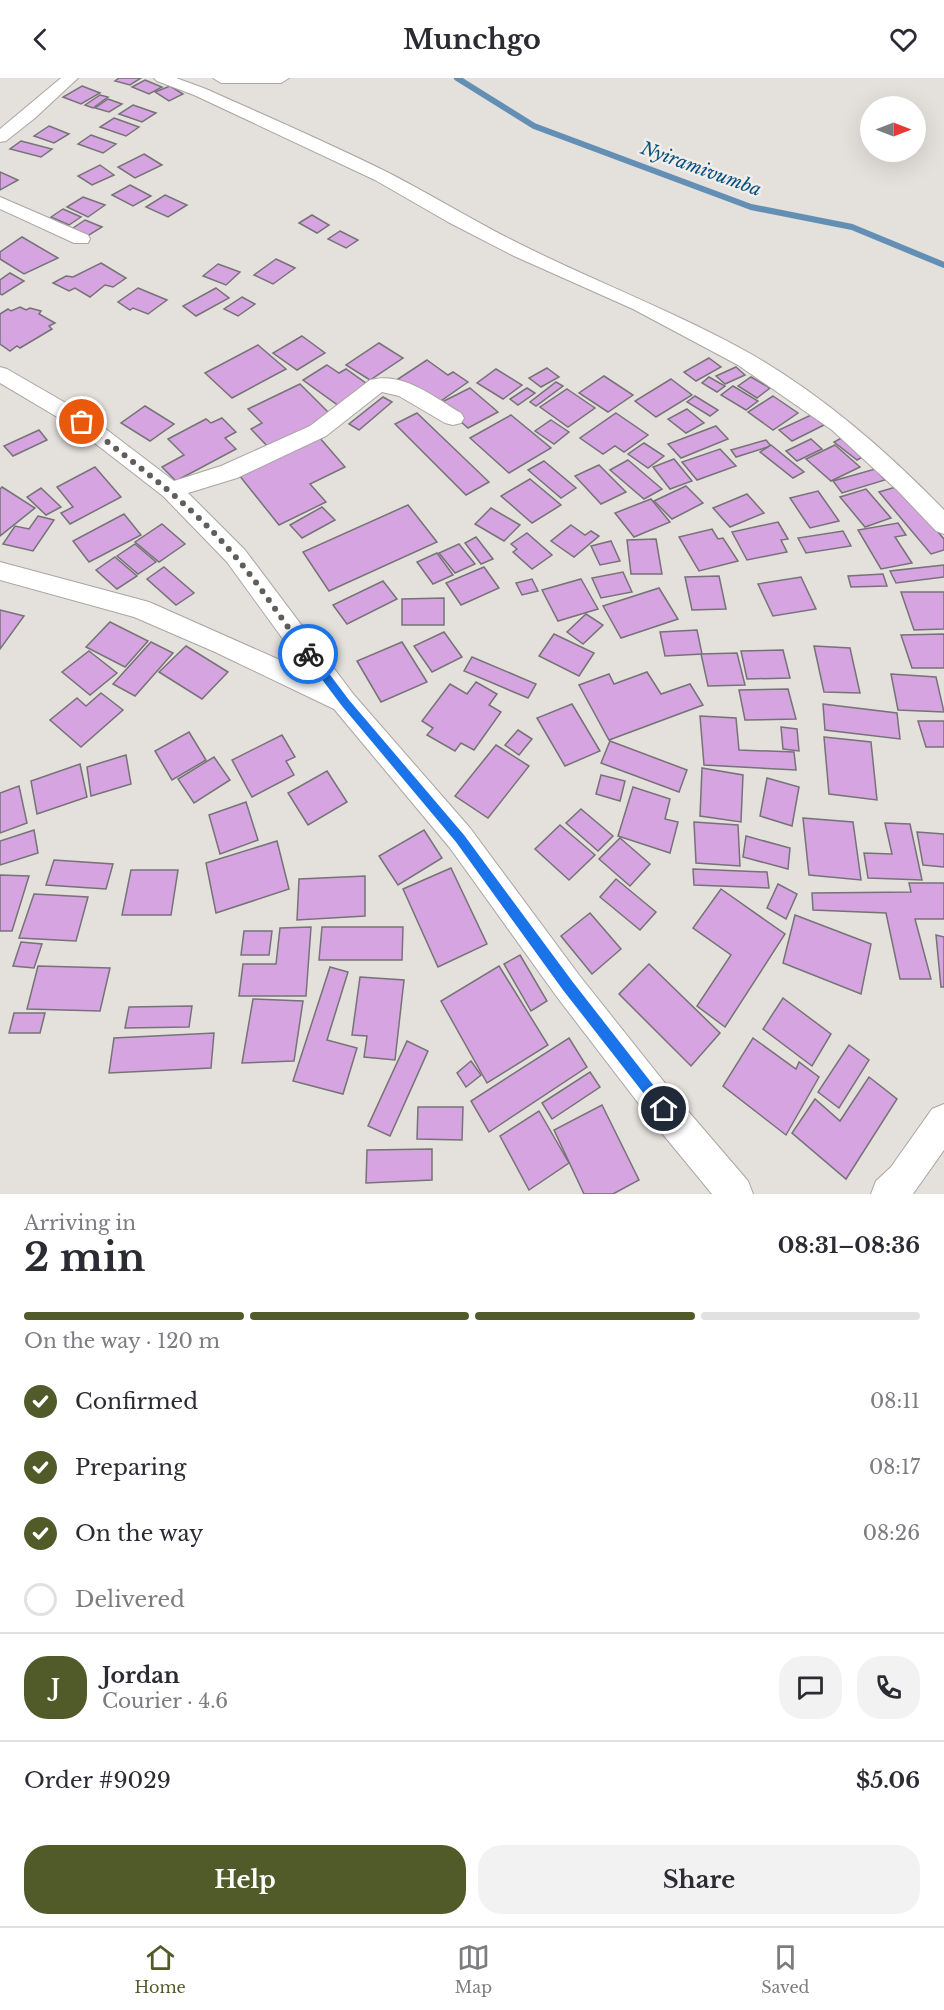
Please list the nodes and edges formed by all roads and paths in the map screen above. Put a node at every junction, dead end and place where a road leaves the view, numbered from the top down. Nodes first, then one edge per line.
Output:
1 (70, 78) edge
2 (162, 78) edge
3 (221, 78) edge
4 (282, 78) edge
5 (0, 137) edge
6 (0, 202) edge
7 (81, 239) dead end
8 (0, 374) edge
9 (453, 418) dead end
10 (171, 490) junction
11 (944, 525) edge
12 (0, 571) edge
13 (345, 703) junction
14 (944, 1120) edge
15 (735, 1194) edge
16 (889, 1194) edge

1 - 5 street
2 - 11 street
3 - 4 street
6 - 7 street
8 - 10 street
9 - 10 street
10 - 13 street
12 - 13 street
13 - 15 street
14 - 16 street

